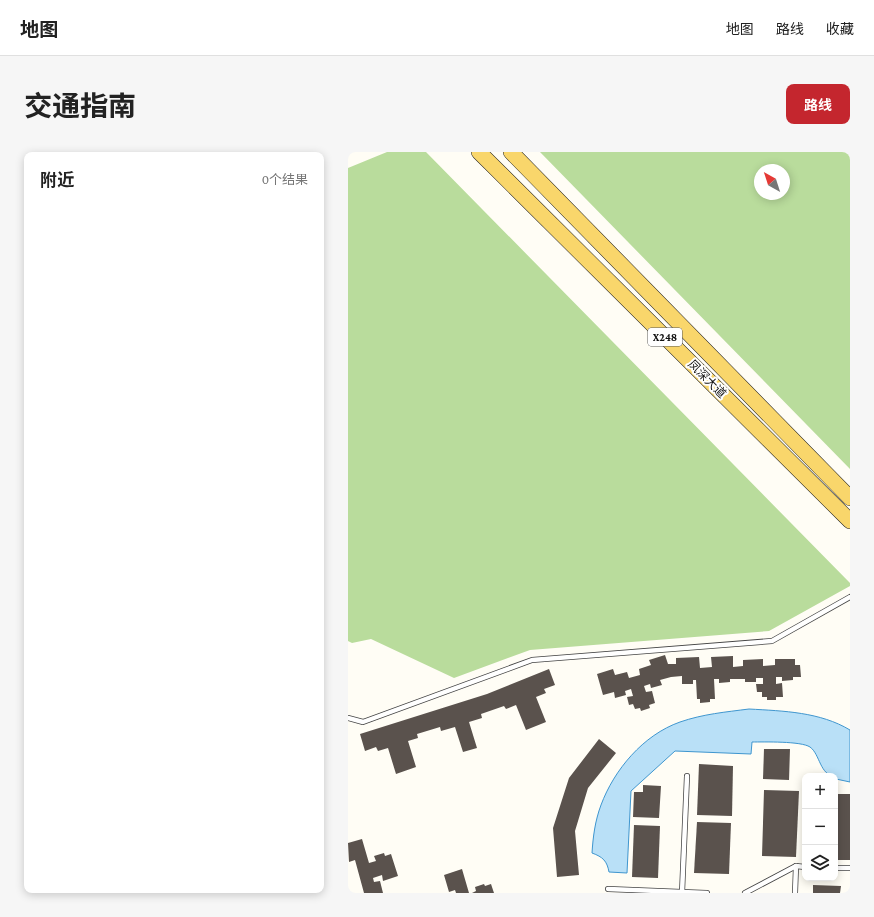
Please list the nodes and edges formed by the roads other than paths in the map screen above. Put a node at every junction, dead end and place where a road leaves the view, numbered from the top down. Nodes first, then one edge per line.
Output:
1 (479, 152) edge
2 (511, 152) edge
3 (850, 498) edge
4 (850, 521) edge
5 (850, 597) edge
6 (348, 718) edge
7 (687, 776) dead end
8 (796, 866) junction
9 (802, 867) edge
10 (838, 868) edge
11 (850, 868) edge
12 (608, 889) dead end
13 (682, 892) edge
14 (707, 893) edge
15 (745, 893) edge
16 (795, 893) edge

1 - 4 main road, 凤深大道 / X248
2 - 3 main road, 凤深大道 / X248
5 - 6 lane
7 - 13 lane
8 - 9 lane
8 - 15 lane
8 - 16 lane
10 - 11 lane
12 - 13 lane
13 - 14 lane

